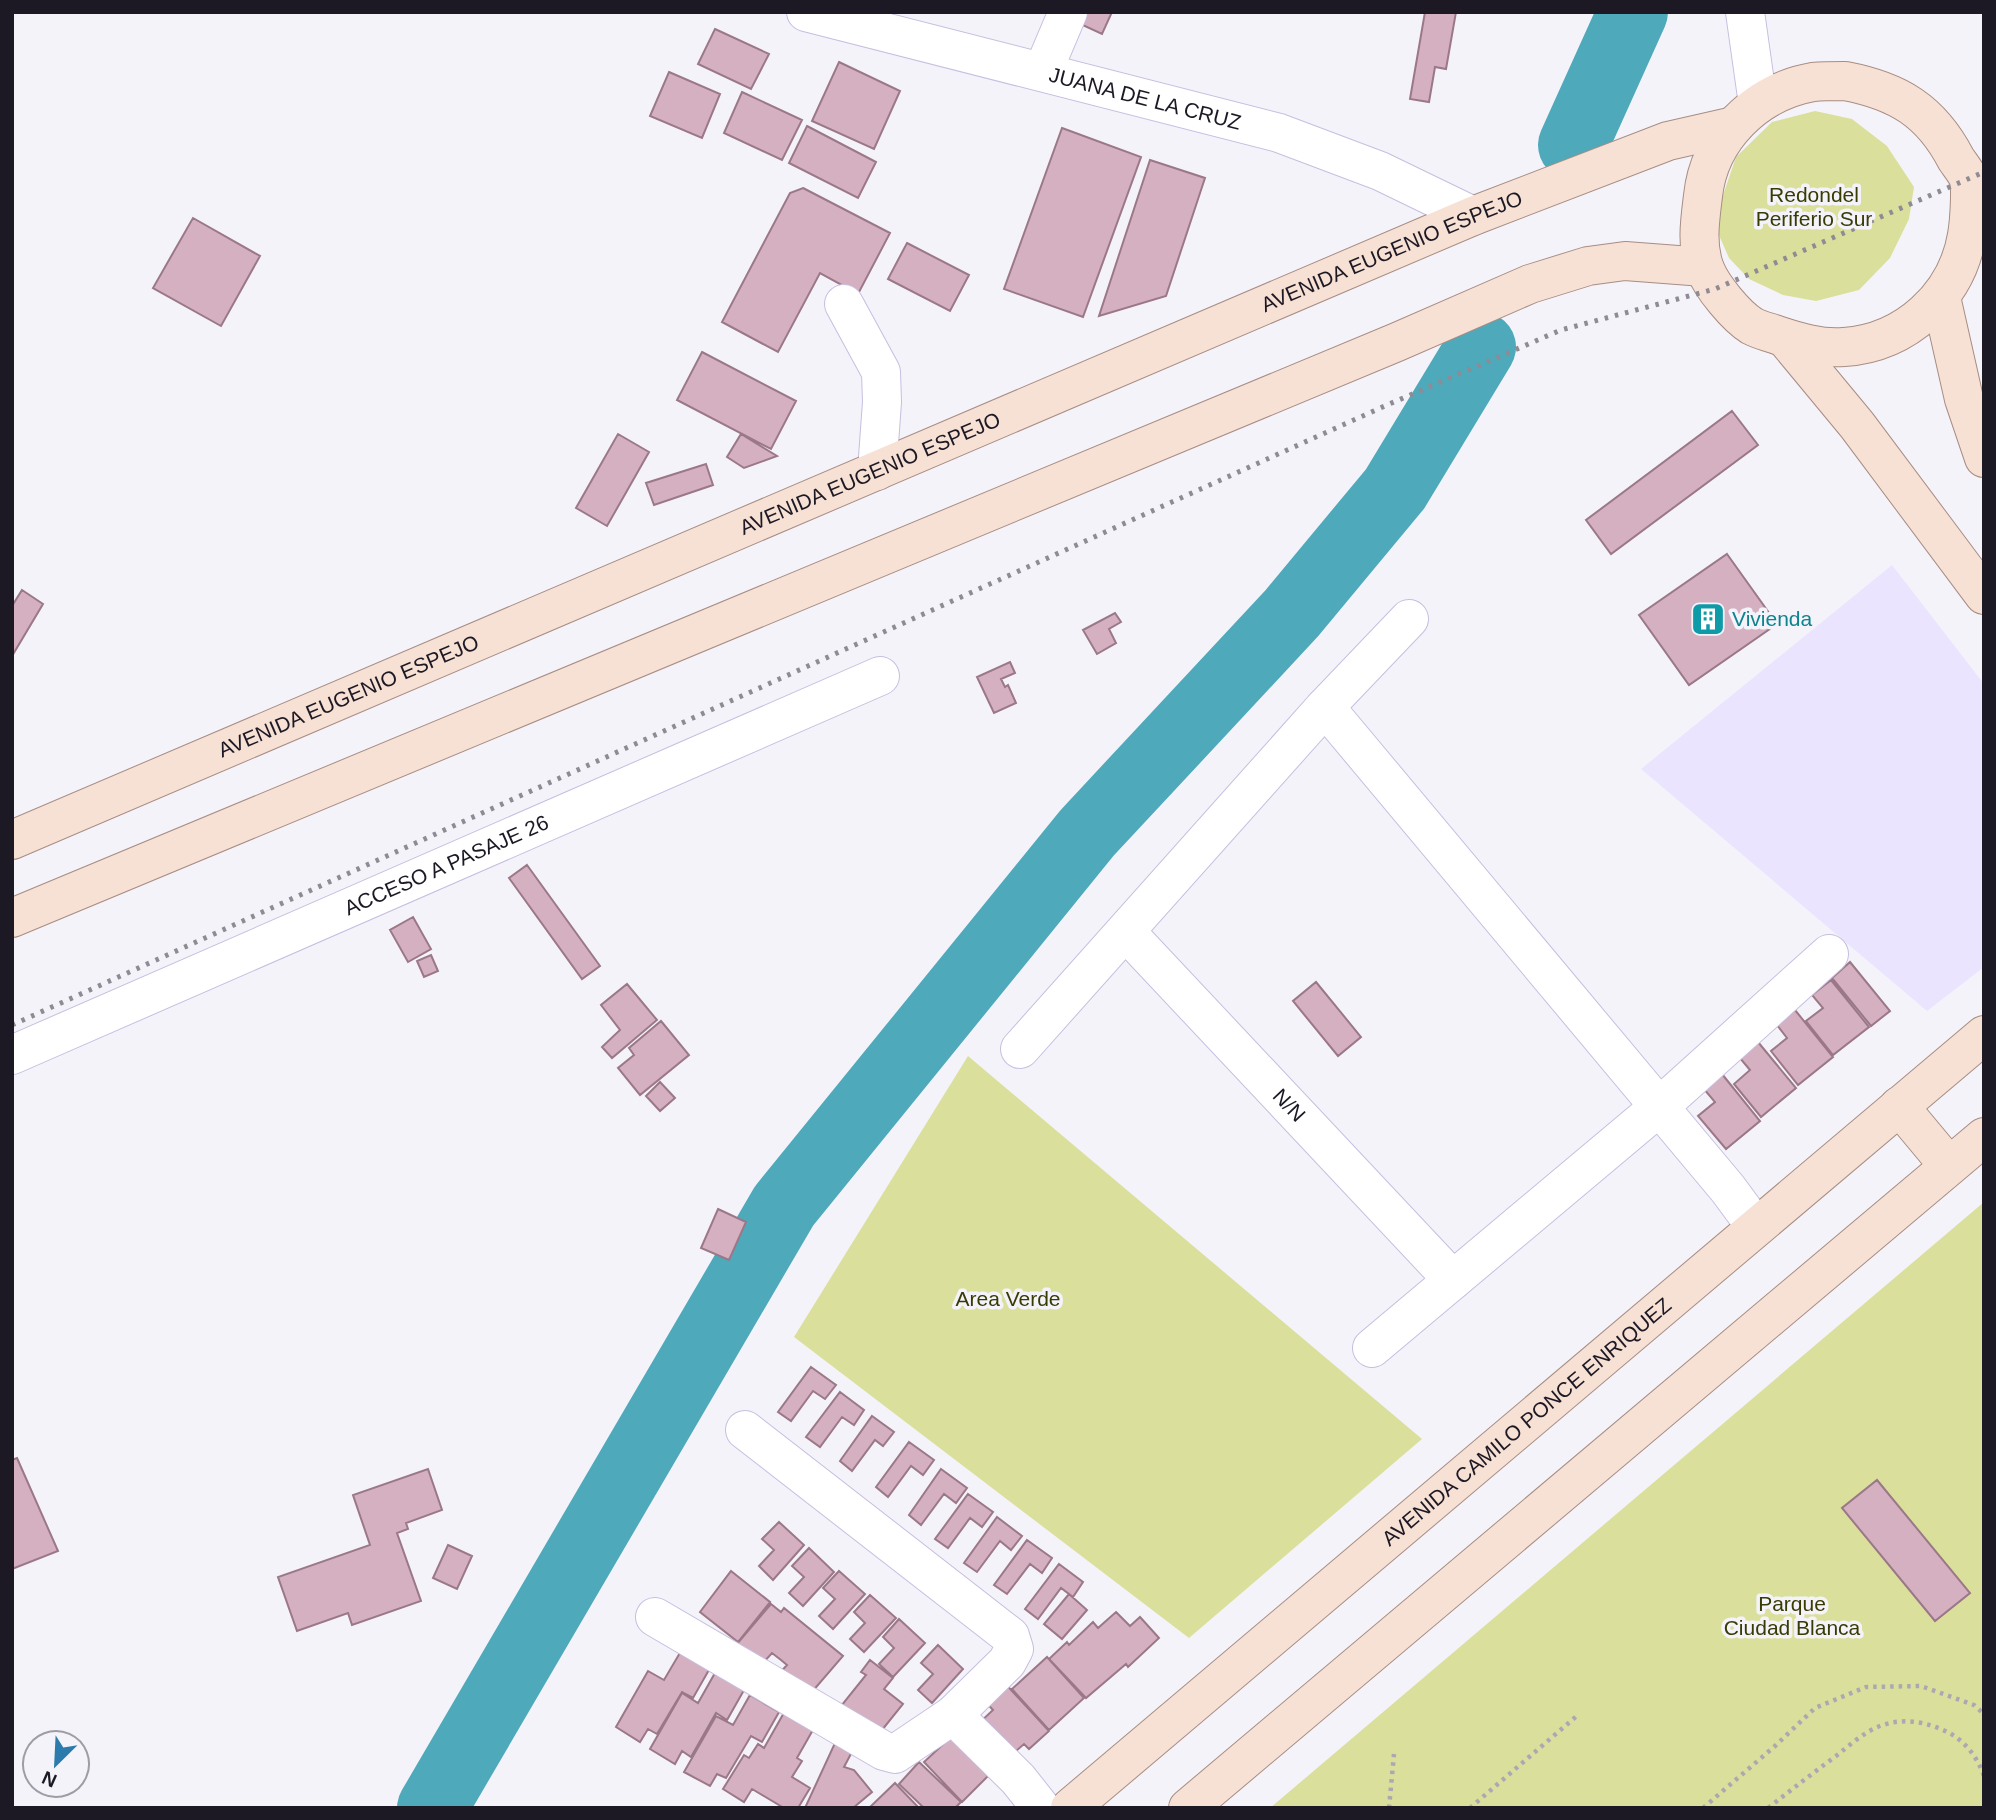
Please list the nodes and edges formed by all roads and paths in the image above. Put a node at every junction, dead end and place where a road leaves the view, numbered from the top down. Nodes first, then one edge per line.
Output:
1 (806, 12) edge
2 (1068, 12) edge
3 (1745, 12) edge
4 (1043, 71) junction
5 (1746, 115) junction
6 (1976, 203) edge
7 (1473, 216) junction
8 (1704, 267) junction
9 (1941, 297) junction
10 (844, 304) dead end
11 (1785, 338) junction
12 (1984, 458) edge
13 (877, 471) junction
14 (1984, 595) edge
15 (1409, 619) dead end
16 (880, 676) dead end
17 (1325, 708) junction
18 (12, 840) edge
19 (12, 918) edge
20 (1126, 932) junction
21 (1829, 954) dead end
22 (1984, 1035) edge
23 (1020, 1049) dead end
24 (12, 1055) edge
25 (1899, 1106) junction
26 (1658, 1107) junction
27 (1984, 1137) edge
28 (1948, 1166) junction
29 (1756, 1227) junction
30 (1453, 1280) junction
31 (1372, 1348) dead end
32 (745, 1430) dead end
33 (655, 1617) dead end
34 (1579, 1714) dead end
35 (1984, 1714) edge
36 (953, 1715) junction
37 (1394, 1754) dead end
38 (1984, 1776) edge
39 (1041, 1808) edge
40 (1070, 1808) edge
41 (1188, 1808) edge
42 (1389, 1808) edge
43 (1470, 1808) edge
44 (1703, 1808) edge
45 (1768, 1808) edge

1 - 4 street, JUANA DE LA CRUZ
2 - 4 street
3 - 5 street
4 - 7 street, JUANA DE LA CRUZ
5 - 6 main road, AVENIDA EUGENIO ESPEJO
5 - 7 main road, AVENIDA EUGENIO ESPEJO
5 - 8 main road
6 - 9 main road, AVENIDA EUGENIO ESPEJO
7 - 13 main road, AVENIDA EUGENIO ESPEJO
8 - 11 main road, AVENIDA EUGENIO ESPEJO
8 - 19 main road
9 - 11 main road, AVENIDA EUGENIO ESPEJO
9 - 12 main road
10 - 13 street
11 - 14 main road
13 - 18 main road, AVENIDA EUGENIO ESPEJO
15 - 17 street
16 - 24 street, ACCESO A PASAJE 26
17 - 20 street
17 - 26 street
20 - 23 street
20 - 30 street, N/N
21 - 26 street
22 - 25 main road, AVENIDA CAMILO PONCE ENRIQUEZ
25 - 28 main road
25 - 29 main road, AVENIDA CAMILO PONCE ENRIQUEZ
26 - 29 street
26 - 30 street
27 - 28 main road
28 - 41 main road
29 - 40 main road, AVENIDA CAMILO PONCE ENRIQUEZ
30 - 31 street
32 - 36 street
33 - 36 street
34 - 43 path
35 - 44 path
36 - 39 street
37 - 42 path
38 - 45 path

